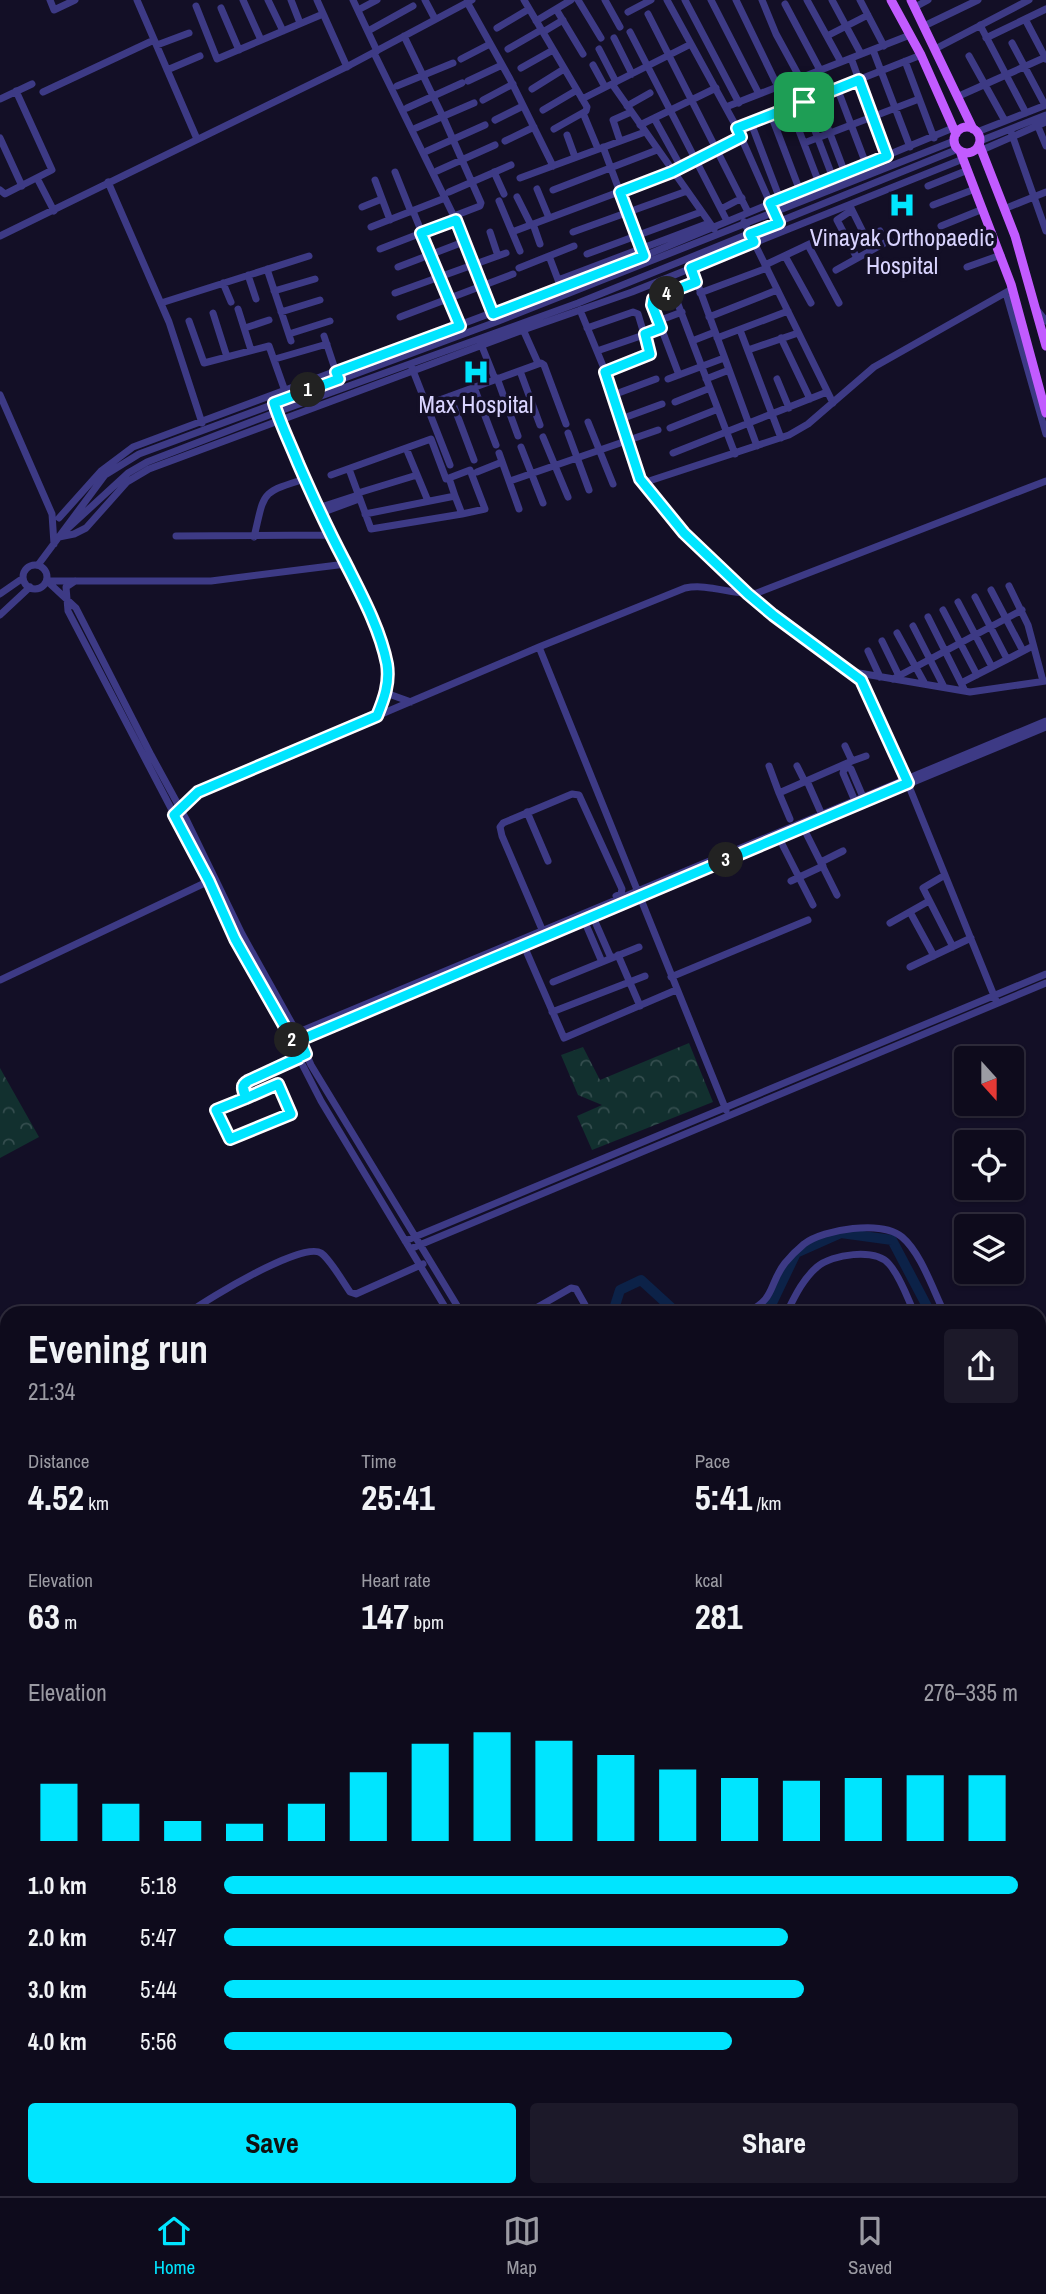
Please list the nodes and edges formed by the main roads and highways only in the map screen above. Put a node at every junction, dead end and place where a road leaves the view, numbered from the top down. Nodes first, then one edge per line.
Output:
1 (891, 0) edge
2 (913, 3) edge
3 (978, 139) junction
4 (958, 144) junction
5 (1046, 346) edge
6 (1046, 413) edge

1 - 4 main road
2 - 3 main road
3 - 4 main road
3 - 4 main road
3 - 5 main road
4 - 6 main road

